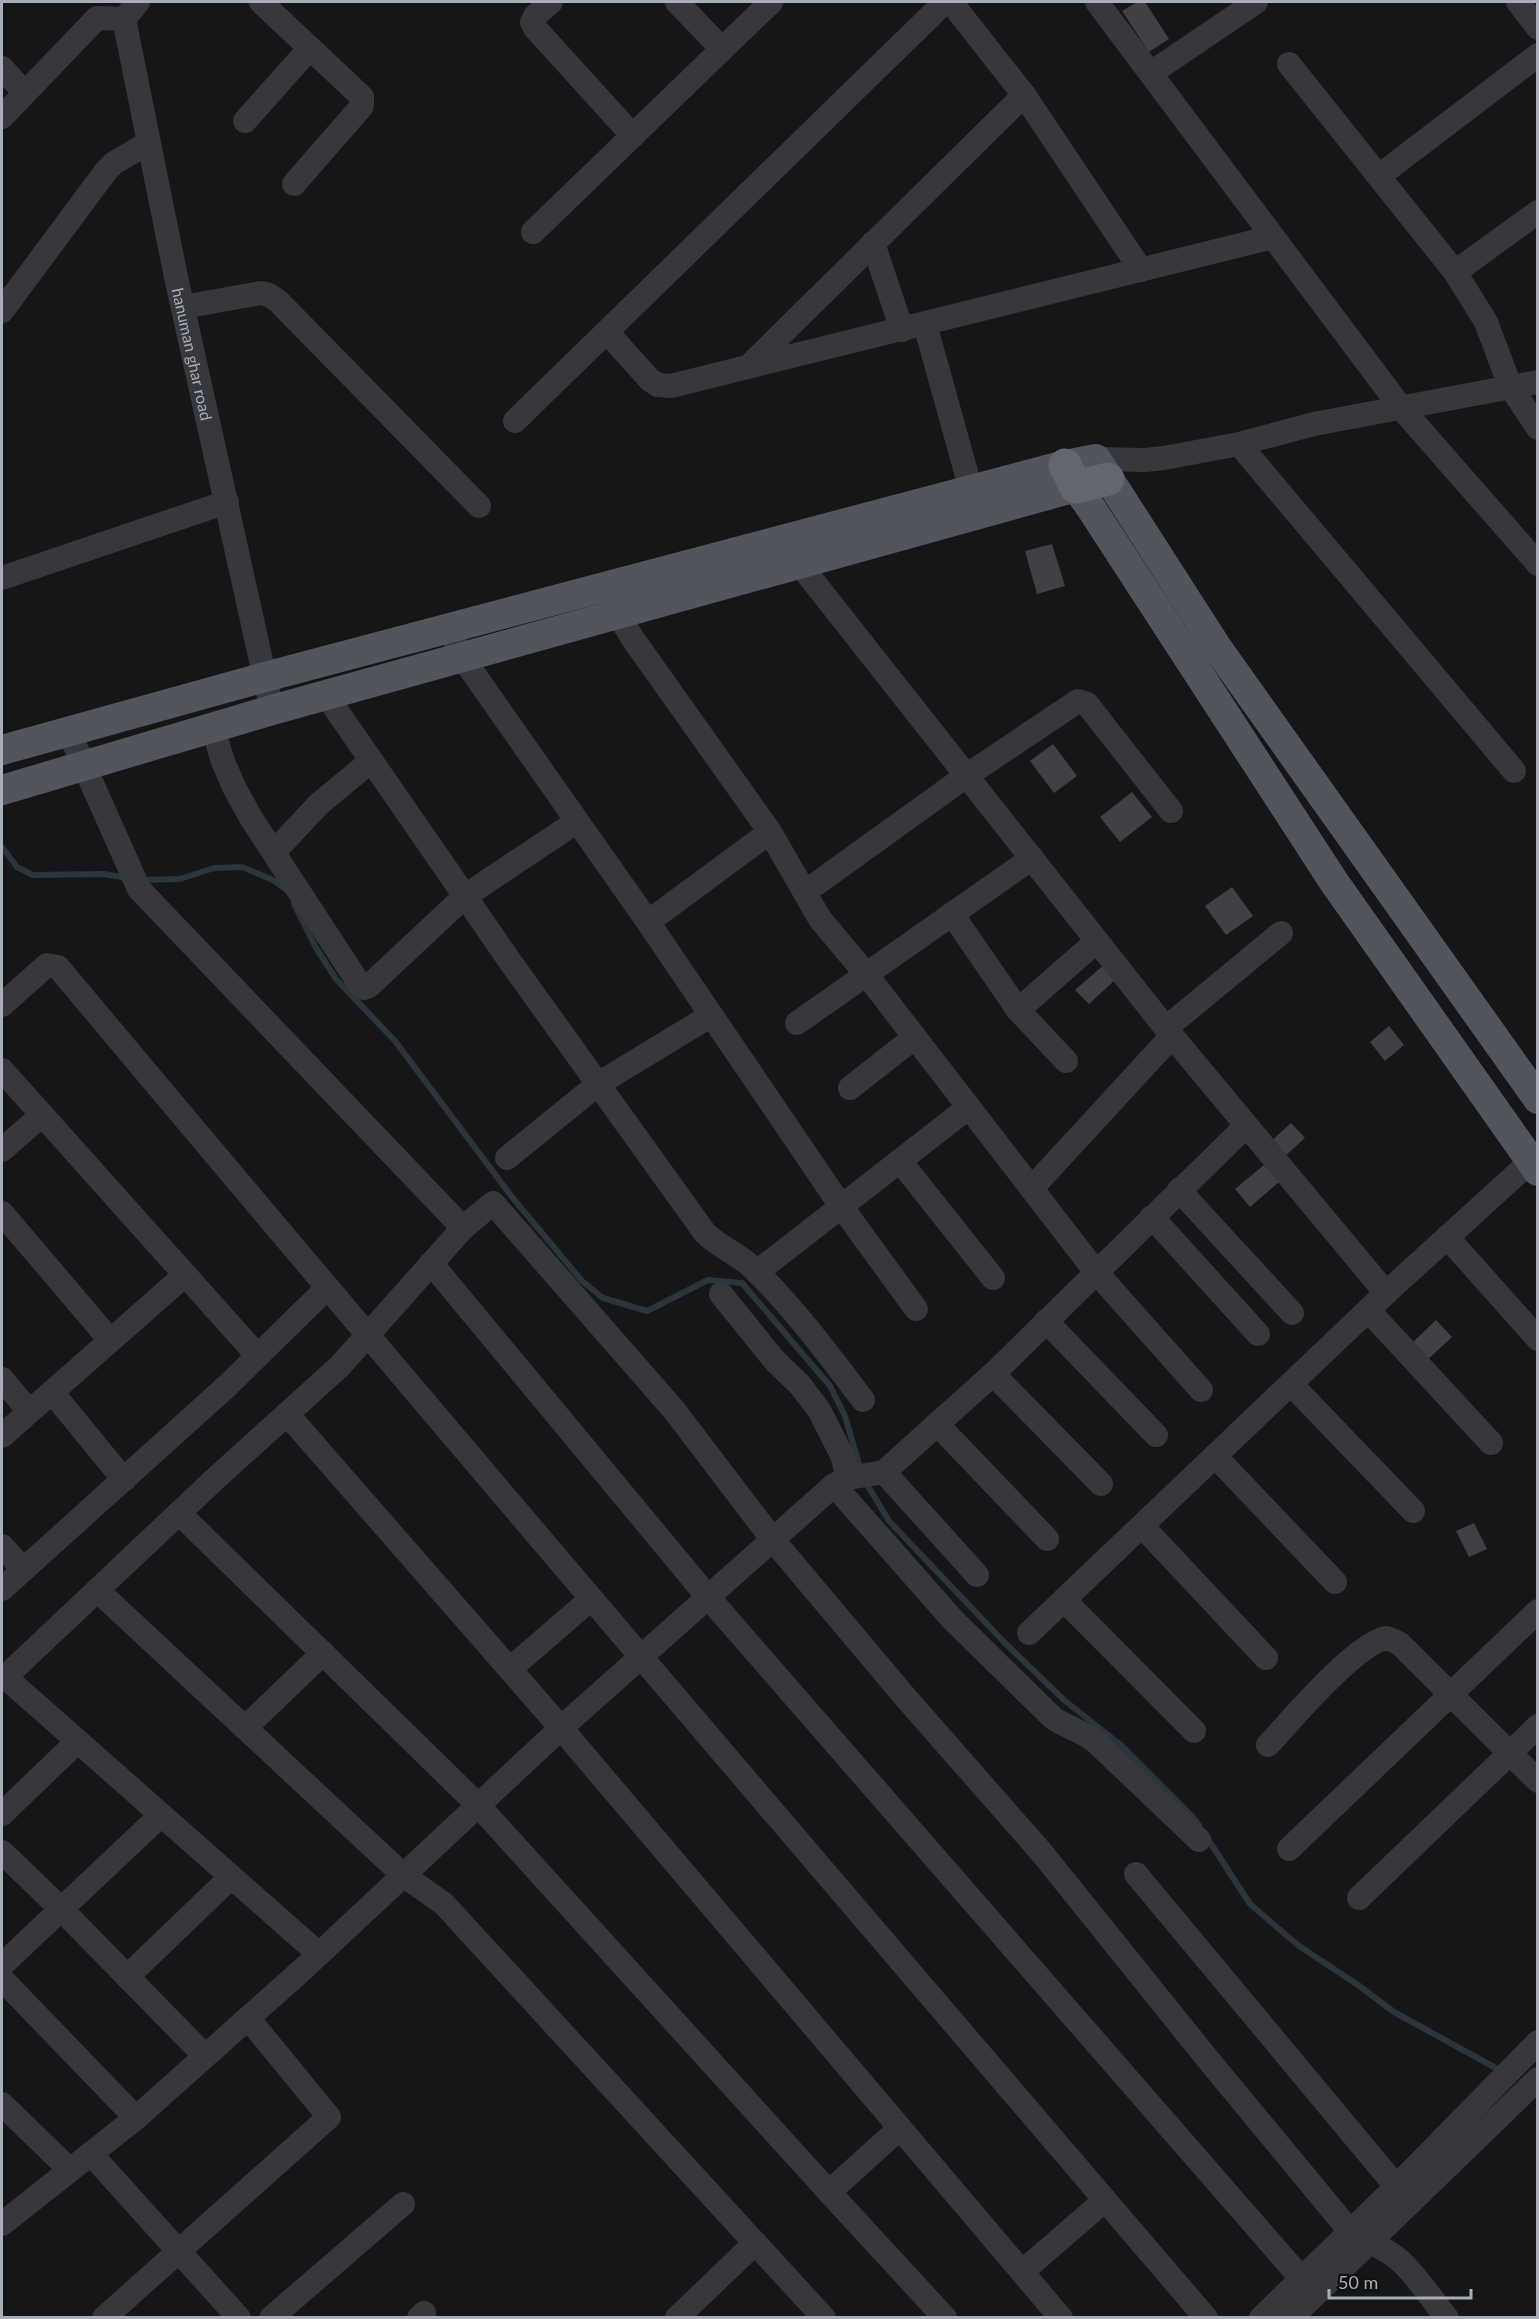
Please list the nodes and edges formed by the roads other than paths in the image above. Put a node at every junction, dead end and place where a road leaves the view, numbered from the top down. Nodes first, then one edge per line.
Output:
1 (261, 2) edge
2 (551, 2) edge
3 (676, 2) edge
4 (771, 2) edge
5 (945, 2) edge
6 (951, 2) edge
7 (1097, 2) edge
8 (1256, 2) edge
9 (1518, 2) edge
10 (90, 10) edge
11 (131, 10) edge
12 (1538, 28) edge
13 (310, 48) junction
14 (722, 49) junction
15 (1538, 55) edge
16 (1289, 64) dead end
17 (2, 68) edge
18 (1151, 73) junction
19 (24, 92) junction
20 (1024, 95) junction
21 (2, 117) edge
22 (245, 121) dead end
23 (633, 136) junction
24 (148, 143) junction
25 (1379, 176) junction
26 (294, 184) dead end
27 (1538, 212) edge
28 (533, 232) dead end
29 (1273, 237) junction
30 (873, 243) junction
31 (1142, 270) junction
32 (1455, 272) junction
33 (183, 307) junction
34 (2, 311) edge
35 (926, 324) junction
36 (902, 330) junction
37 (607, 332) junction
38 (747, 368) junction
39 (1538, 382) edge
40 (1510, 386) junction
41 (1402, 408) junction
42 (515, 421) dead end
43 (1538, 428) edge
44 (1239, 444) junction
45 (1086, 472) junction
46 (971, 490) junction
47 (227, 502) junction
48 (479, 506) dead end
49 (782, 540) junction
50 (798, 564) junction
51 (1538, 564) edge
52 (2, 578) edge
53 (602, 587) junction
54 (616, 614) junction
55 (448, 628) junction
56 (462, 657) junction
57 (265, 677) junction
58 (326, 695) junction
59 (272, 710) junction
60 (213, 727) junction
61 (69, 732) junction
62 (2, 750) edge
63 (371, 761) junction
64 (83, 766) junction
65 (1514, 771) dead end
66 (966, 776) junction
67 (2, 790) edge
68 (1171, 811) dead end
69 (576, 822) junction
70 (770, 832) junction
71 (274, 852) junction
72 (1032, 858) junction
73 (805, 892) junction
74 (465, 896) junction
75 (952, 914) junction
76 (648, 922) junction
77 (1281, 933) dead end
78 (1097, 941) junction
79 (866, 974) junction
80 (2, 1005) edge
81 (1018, 1010) junction
82 (710, 1016) junction
83 (797, 1023) dead end
84 (1169, 1032) junction
85 (915, 1037) junction
86 (1066, 1061) dead end
87 (2, 1070) edge
88 (598, 1084) junction
89 (849, 1088) dead end
90 (1538, 1099) edge
91 (969, 1107) junction
92 (42, 1115) junction
93 (1246, 1126) junction
94 (2, 1150) edge
95 (507, 1158) dead end
96 (900, 1161) junction
97 (1534, 1166) edge
98 (1032, 1188) junction
99 (1179, 1190) junction
100 (842, 1206) junction
101 (2, 1213) edge
102 (1152, 1217) junction
103 (463, 1228) junction
104 (1447, 1237) junction
105 (431, 1263) junction
106 (757, 1272) junction
107 (1096, 1272) junction
108 (185, 1275) junction
109 (993, 1278) dead end
110 (327, 1288) junction
111 (1386, 1293) junction
112 (721, 1294) dead end
113 (916, 1309) dead end
114 (1368, 1310) junction
115 (1292, 1313) dead end
116 (1046, 1321) junction
117 (368, 1334) junction
118 (1258, 1334) dead end
119 (110, 1340) junction
120 (1538, 1340) edge
121 (257, 1355) junction
122 (993, 1374) junction
123 (2, 1379) edge
124 (1291, 1384) junction
125 (1200, 1390) dead end
126 (52, 1392) junction
127 (863, 1400) dead end
128 (29, 1411) junction
129 (287, 1413) junction
130 (937, 1424) junction
131 (1156, 1435) dead end
132 (2, 1436) edge
133 (1491, 1443) dead end
134 (1215, 1456) junction
135 (859, 1477) junction
136 (124, 1480) junction
137 (1101, 1484) dead end
138 (1413, 1511) dead end
139 (179, 1513) junction
140 (1142, 1526) junction
141 (1047, 1539) dead end
142 (773, 1540) junction
143 (2, 1546) edge
144 (23, 1569) junction
145 (976, 1575) dead end
146 (1335, 1582) dead end
147 (2, 1588) edge
148 (97, 1590) junction
149 (708, 1596) junction
150 (591, 1599) junction
151 (1064, 1600) junction
152 (1538, 1611) edge
153 (1029, 1633) dead end
154 (322, 1653) junction
155 (640, 1657) junction
156 (1266, 1658) dead end
157 (510, 1669) junction
158 (3, 1678) edge
159 (1450, 1694) junction
160 (1538, 1726) edge
161 (245, 1728) junction
162 (561, 1728) junction
163 (1194, 1731) dead end
164 (78, 1741) junction
165 (1268, 1744) dead end
166 (1510, 1754) junction
167 (1538, 1781) edge
168 (478, 1805) junction
169 (2, 1814) edge
170 (161, 1815) junction
171 (1199, 1840) dead end
172 (1289, 1849) dead end
173 (2, 1852) edge
174 (1136, 1874) dead end
175 (403, 1875) junction
176 (231, 1877) junction
177 (1359, 1898) dead end
178 (61, 1909) junction
179 (319, 1954) junction
180 (2, 1965) edge
181 (128, 1977) junction
182 (2, 1979) edge
183 (248, 2018) junction
184 (1538, 2042) edge
185 (205, 2056) junction
186 (1538, 2079) edge
187 (2, 2104) edge
188 (136, 2118) junction
189 (899, 2129) junction
190 (90, 2154) junction
191 (70, 2170) junction
192 (829, 2193) junction
193 (1403, 2195) junction
194 (1105, 2200) junction
195 (403, 2204) dead end
196 (2, 2224) edge
197 (1358, 2236) junction
198 (755, 2243) junction
199 (179, 2250) junction
200 (1022, 2272) junction
201 (1301, 2278) junction
202 (1435, 2313) edge
203 (104, 2318) edge
204 (239, 2318) edge
205 (271, 2318) edge
206 (677, 2318) edge
207 (824, 2318) edge
208 (945, 2318) edge
209 (1061, 2318) edge
210 (1206, 2318) edge
211 (1261, 2318) edge
212 (1291, 2318) edge

1 - 13 street
2 - 23 street
3 - 14 street
4 - 14 street
5 - 37 street
6 - 20 street
7 - 18 street
8 - 18 street
9 - 12 street
10 - 11 street
10 - 19 street
11 - 24 street, hanuman ghar road
13 - 22 street
13 - 26 street
14 - 23 street
15 - 25 street
16 - 25 street
17 - 19 street
18 - 29 street
19 - 21 street
20 - 30 street
20 - 31 street
23 - 28 street
24 - 33 street, hanuman ghar road
24 - 34 street
25 - 32 street
27 - 32 street
29 - 31 street
29 - 41 street
30 - 36 street
30 - 38 street
31 - 35 street
32 - 40 street
33 - 47 street, hanuman ghar road
33 - 48 street
35 - 36 street
35 - 46 street
36 - 38 street
37 - 38 street
37 - 42 street
39 - 40 street
40 - 41 street
40 - 43 street
41 - 44 street
41 - 51 street
44 - 45 street
44 - 65 street
45 - 46 main road
45 - 50 main road
45 - 90 main road
45 - 97 main road
46 - 49 main road
47 - 52 street
47 - 57 street, hanuman ghar road
49 - 50 street
49 - 53 main road
50 - 54 main road
50 - 66 street
53 - 54 street
53 - 55 main road
54 - 56 main road
54 - 70 street
55 - 56 street
55 - 57 main road
56 - 58 main road
56 - 69 street
57 - 59 street, hanuman ghar road
57 - 61 main road
58 - 59 main road
58 - 63 street
59 - 60 main road
60 - 64 main road
60 - 71 street
61 - 62 main road
61 - 64 street
63 - 71 street
63 - 74 street
64 - 67 main road
64 - 103 street
66 - 68 street
66 - 72 street
66 - 73 street
69 - 74 street
69 - 76 street
70 - 73 street
70 - 76 street
71 - 74 street
72 - 75 street
72 - 78 street
73 - 79 street
74 - 88 street
75 - 79 street
75 - 81 street
76 - 82 street
77 - 84 street
78 - 81 street
78 - 84 street
79 - 83 street
79 - 85 street
80 - 110 street
81 - 86 street
82 - 88 street
82 - 100 street
84 - 93 street
84 - 98 street
85 - 89 street
85 - 91 street
87 - 92 street
88 - 95 street
88 - 106 street
91 - 96 street
91 - 98 street
92 - 94 street
92 - 108 street
93 - 99 street
93 - 111 street
96 - 100 street
96 - 109 street
97 - 104 street
98 - 107 street
99 - 102 street
99 - 115 street
100 - 106 street
100 - 113 street
101 - 119 street
102 - 107 street
102 - 118 street
103 - 105 street
103 - 142 street
104 - 111 street
104 - 120 street
105 - 117 street
105 - 149 street
106 - 127 street
107 - 116 street
107 - 125 street
108 - 119 street
108 - 121 street
110 - 117 street
110 - 121 street
111 - 114 street
112 - 135 street
114 - 124 street
114 - 133 street
116 - 122 street
116 - 131 street
117 - 129 street
117 - 150 street
119 - 126 street
121 - 136 street
122 - 130 street
122 - 137 street
123 - 128 street
124 - 134 street
124 - 138 street
126 - 128 street
126 - 136 street
128 - 132 street
129 - 139 street
129 - 157 street
130 - 135 street
130 - 141 street
134 - 140 street
134 - 146 street
135 - 142 street
135 - 145 street
135 - 171 street
136 - 144 street
139 - 148 street
139 - 154 street
140 - 151 street
140 - 156 street
142 - 149 street
142 - 197 street
143 - 144 street
144 - 147 street
148 - 158 street
148 - 161 street
149 - 155 street
149 - 201 street
150 - 155 street
150 - 157 street
151 - 153 street
151 - 163 street
152 - 159 street
154 - 161 street
154 - 168 street
155 - 162 street
155 - 194 street
157 - 162 street
158 - 164 street
159 - 165 street
159 - 166 street
159 - 172 street
160 - 166 street
161 - 175 street
162 - 168 street
162 - 189 street
164 - 169 street
164 - 170 street
166 - 167 street
166 - 177 street
168 - 175 street
168 - 192 street
170 - 176 street
170 - 178 street
173 - 178 street
174 - 193 street
175 - 179 street
175 - 198 street
176 - 179 street
176 - 181 street
178 - 180 street
178 - 181 street
179 - 183 street
181 - 185 street
182 - 188 street
183 - 185 street
183 - 199 street
184 - 193 street
185 - 188 street
186 - 193 street
187 - 191 street
188 - 190 street
189 - 192 street
189 - 200 street
190 - 191 street
190 - 199 street
191 - 196 street
192 - 208 street
193 - 197 street
194 - 200 street
194 - 210 street
195 - 205 street
197 - 201 street
197 - 202 street
197 - 212 street
198 - 206 street
198 - 207 street
199 - 203 street
199 - 204 street
200 - 209 street
201 - 211 street

